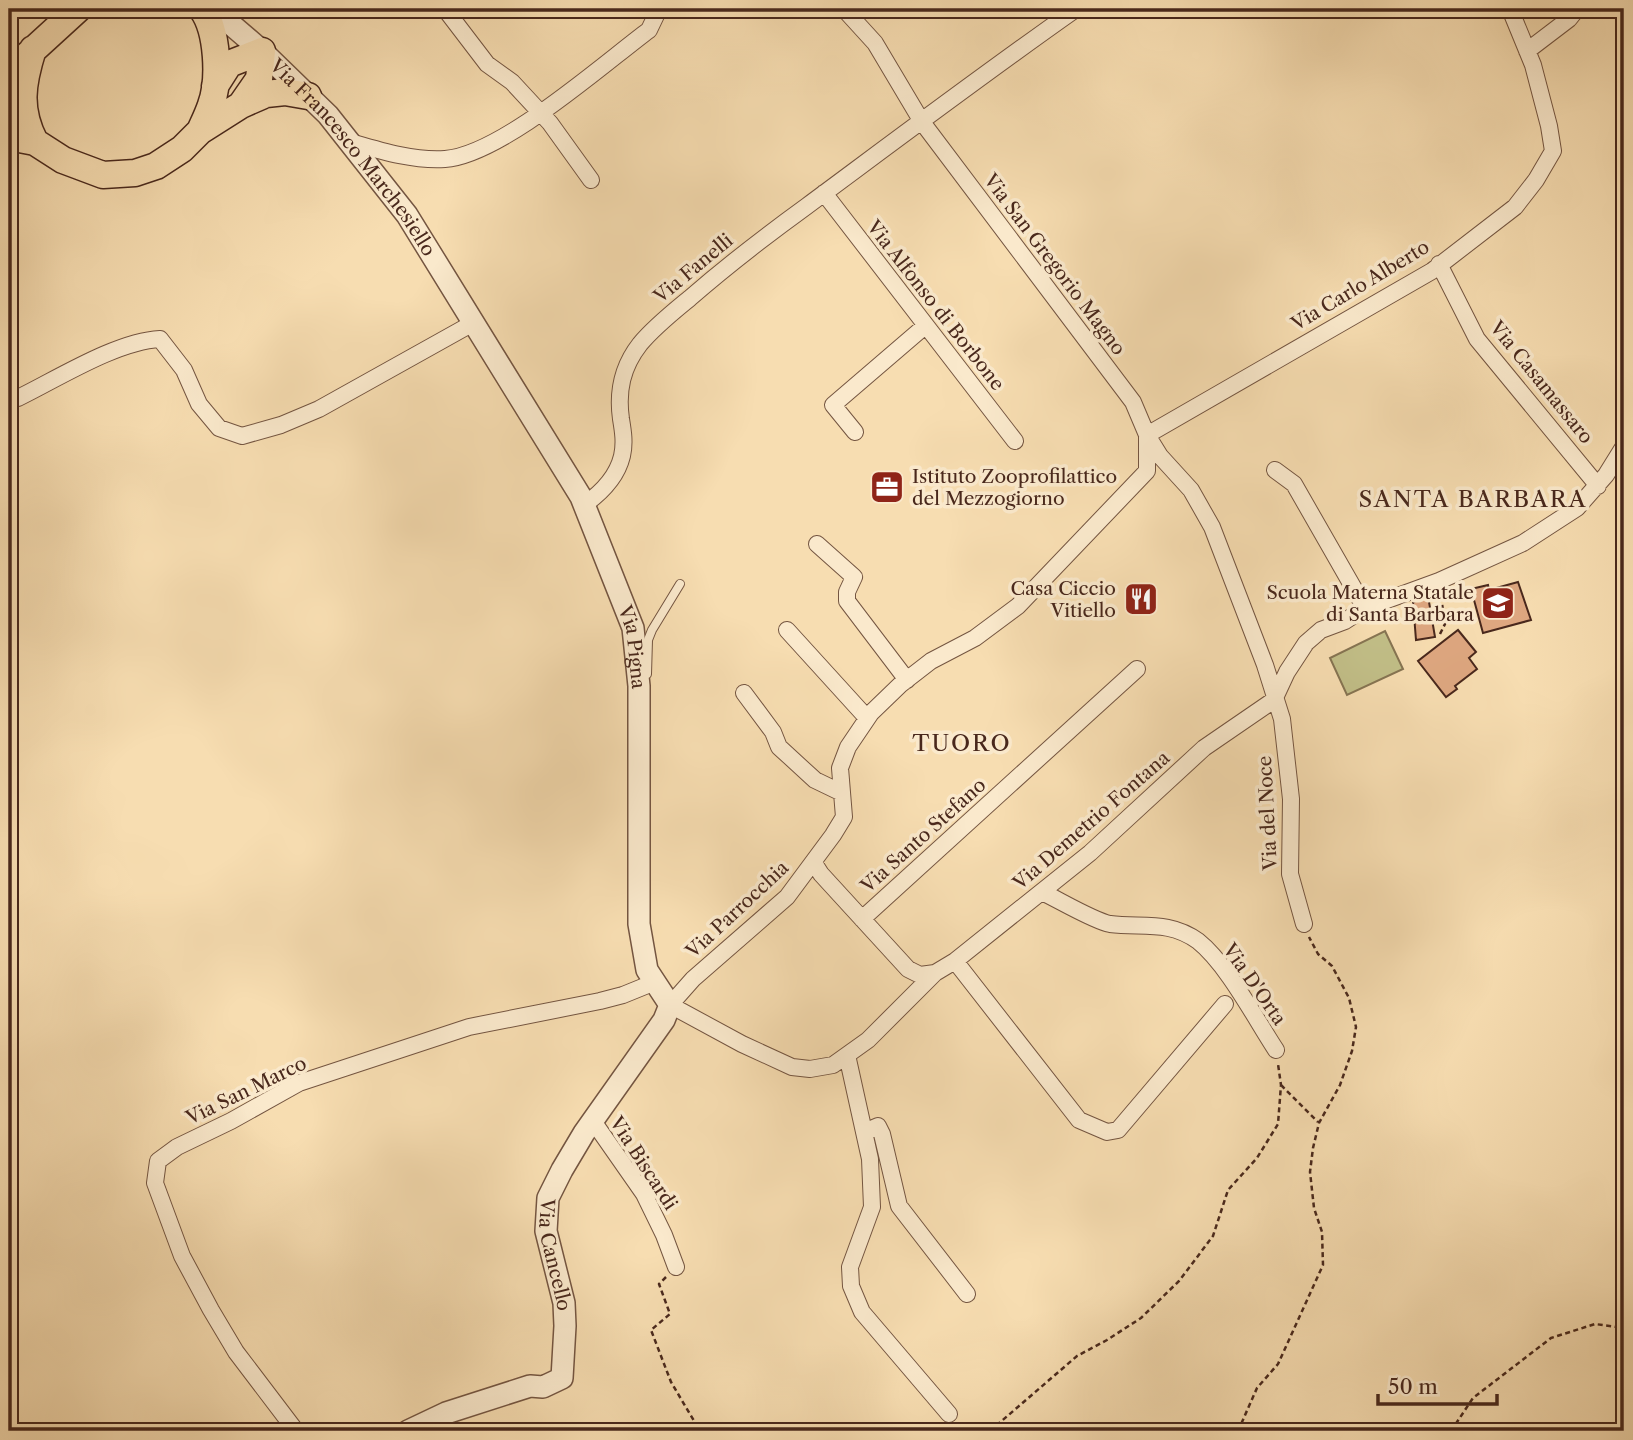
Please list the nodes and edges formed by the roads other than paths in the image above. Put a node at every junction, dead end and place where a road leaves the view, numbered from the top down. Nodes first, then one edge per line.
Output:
1 (78, 9) edge
2 (202, 9) edge
3 (213, 9) edge
4 (445, 9) edge
5 (659, 9) edge
6 (844, 9) edge
7 (1076, 9) edge
8 (1510, 9) edge
9 (1577, 9) edge
10 (33, 49) junction
11 (262, 51) junction
12 (1527, 51) junction
13 (9, 72) edge
14 (215, 86) junction
15 (308, 96) junction
16 (241, 105) junction
17 (540, 112) junction
18 (922, 122) junction
19 (200, 131) junction
20 (9, 137) edge
21 (35, 142) junction
22 (350, 142) junction
23 (591, 180) dead end
24 (824, 193) junction
25 (1439, 264) junction
26 (475, 322) junction
27 (925, 326) junction
28 (9, 400) edge
29 (855, 432) dead end
30 (1147, 435) junction
31 (1015, 441) dead end
32 (1624, 446) edge
33 (1275, 470) dead end
34 (1598, 486) junction
35 (584, 505) junction
36 (817, 544) dead end
37 (680, 584) dead end
38 (1365, 608) junction
39 (787, 630) dead end
40 (1137, 669) dead end
41 (907, 680) junction
42 (744, 693) dead end
43 (1274, 699) junction
44 (867, 718) junction
45 (639, 778) junction
46 (842, 793) junction
47 (814, 863) junction
48 (1042, 892) junction
49 (862, 919) junction
50 (1304, 924) road end
51 (955, 961) junction
52 (935, 973) junction
53 (655, 982) junction
54 (1225, 1004) dead end
55 (670, 1005) junction
56 (1276, 1050) road end
57 (847, 1055) junction
58 (593, 1121) junction
59 (863, 1132) junction
60 (676, 1267) road end
61 (967, 1294) dead end
62 (949, 1414) dead end
63 (296, 1431) edge
64 (408, 1431) edge

1 - 10 highway
2 - 14 highway
3 - 11 street, Via Francesco Marchesiello
4 - 17 street
5 - 17 street
6 - 18 street, Via San Gregorio Magno
7 - 18 street, Via Fanelli
8 - 12 street, Via Carlo Alberto
9 - 12 street
10 - 13 highway
10 - 21 highway
11 - 14 highway
11 - 15 street, Via Francesco Marchesiello
11 - 16 highway
12 - 25 street, Via Carlo Alberto
14 - 19 highway
15 - 16 highway
15 - 22 street, Via Francesco Marchesiello
16 - 19 highway
17 - 22 street
17 - 23 street
18 - 24 street, Via Fanelli
18 - 30 street, Via San Gregorio Magno
19 - 21 highway
20 - 21 highway
22 - 26 street, Via Francesco Marchesiello
24 - 27 street, Via Alfonso di Borbone
24 - 35 street, Via Fanelli
25 - 30 street, Via Carlo Alberto
25 - 34 street, Via Casamassaro
26 - 28 street
26 - 35 street, Via Pigna
27 - 29 street
27 - 31 street, Via Alfonso di Borbone
30 - 41 street, Via Parrocchia
30 - 43 street, Via del Noce
32 - 34 street
33 - 38 street
34 - 38 street
35 - 45 street, Via Pigna
36 - 41 street
37 - 45 lane
38 - 43 street
39 - 44 street
40 - 49 street, Via Santo Stefano
41 - 44 street, Via Parrocchia
42 - 46 street
43 - 48 street, Via Demetrio Fontana
43 - 50 street, Via del Noce
44 - 46 street, Via Parrocchia
45 - 53 street, Via Pigna
46 - 47 street, Via Parrocchia
47 - 49 street
47 - 55 street, Via Parrocchia
48 - 51 street, Via Demetrio Fontana
48 - 56 street, Via D'Orta
49 - 52 street
51 - 52 street, Via Demetrio Fontana
51 - 54 street
52 - 57 street, Via Demetrio Fontana
53 - 55 street, Via Pigna
53 - 63 street, Via San Marco
55 - 57 street, Via Demetrio Fontana
55 - 58 street, Via Cancello
57 - 59 street
58 - 60 street, Via Biscardi
58 - 64 street, Via Cancello
59 - 61 street
59 - 62 street

